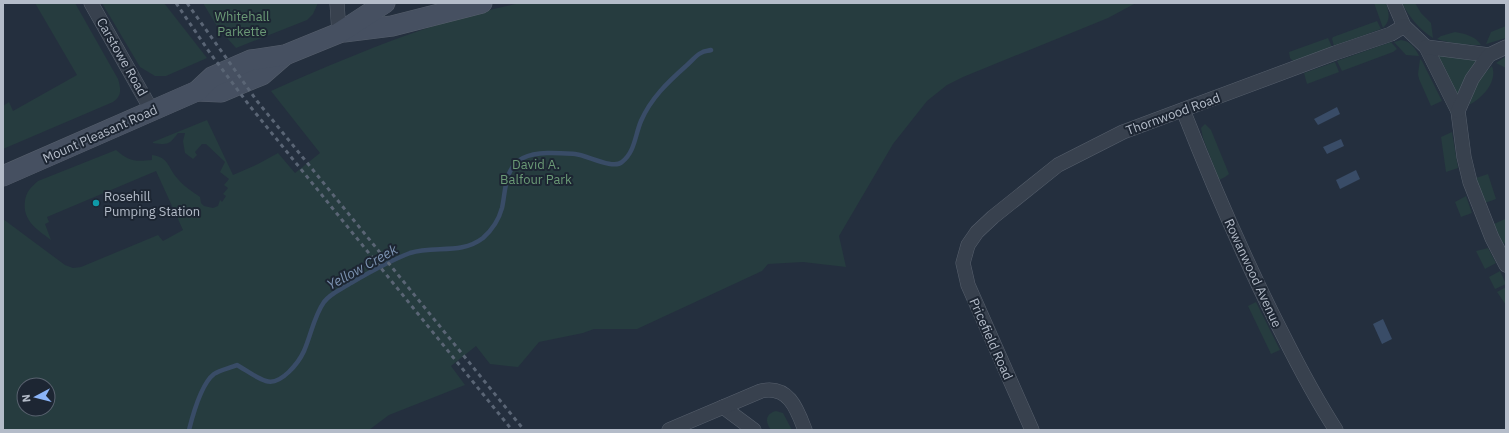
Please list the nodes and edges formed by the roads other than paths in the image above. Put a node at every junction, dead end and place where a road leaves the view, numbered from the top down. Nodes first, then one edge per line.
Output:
1 (91, 3) edge
2 (337, 3) edge
3 (385, 3) edge
4 (482, 3) edge
5 (1394, 3) edge
6 (1404, 26) junction
7 (338, 32) junction
8 (1426, 47) junction
9 (1506, 47) edge
10 (1489, 55) junction
11 (1183, 110) junction
12 (152, 111) junction
13 (1458, 111) junction
14 (3, 176) edge
15 (968, 245) joint
16 (1506, 265) edge
17 (724, 407) junction
18 (669, 430) edge
19 (754, 430) edge
20 (805, 430) edge
21 (1032, 430) edge
22 (1336, 430) edge

1 - 12 street, Carstowe Road
2 - 7 street
3 - 7 main road, Mount Pleasant Road
4 - 7 main road, Mount Pleasant Road
5 - 6 street
6 - 8 street
6 - 11 street, Thornwood Road
7 - 12 main road, Mount Pleasant Road
8 - 10 street
8 - 13 street
9 - 10 street
10 - 13 street
11 - 15 street, Thornwood Road
11 - 22 street, Rowanwood Avenue
12 - 14 main road, Mount Pleasant Road
13 - 16 street
15 - 21 street, Pricefield Road
17 - 18 street
17 - 19 street
17 - 20 street

